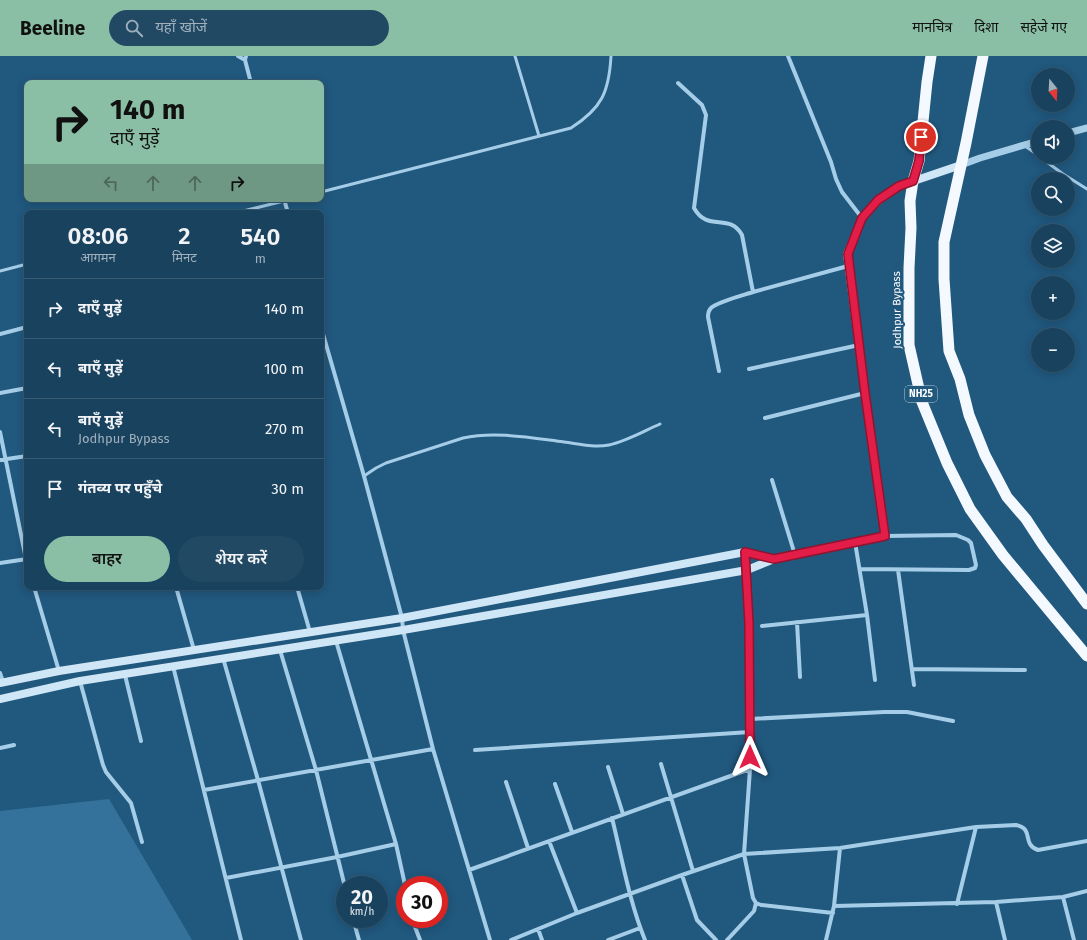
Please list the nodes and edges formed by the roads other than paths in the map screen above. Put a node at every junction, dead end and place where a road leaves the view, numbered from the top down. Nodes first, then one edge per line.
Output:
1 (238, 56) edge
2 (515, 56) edge
3 (611, 56) edge
4 (788, 56) edge
5 (931, 56) edge
6 (983, 56) edge
7 (245, 58) edge
8 (250, 80) edge
9 (678, 83) dead end
10 (1087, 128) edge
11 (1075, 131) edge
12 (539, 136) junction
13 (1031, 143) edge
14 (1024, 145) junction
15 (1031, 150) edge
16 (1050, 164) edge
17 (961, 165) junction
18 (913, 181) junction
19 (1087, 189) edge
20 (324, 191) edge
21 (277, 202) edge
22 (247, 210) edge
23 (862, 218) junction
24 (24, 265) edge
25 (848, 266) junction
26 (0, 270) edge
27 (753, 292) junction
28 (24, 329) edge
29 (0, 334) edge
30 (324, 336) edge
31 (859, 345) junction
32 (749, 369) dead end
33 (719, 371) dead end
34 (24, 388) edge
35 (0, 393) edge
36 (865, 393) junction
37 (765, 418) dead end
38 (660, 424) dead end
39 (0, 432) edge
40 (24, 457) edge
41 (0, 460) edge
42 (6, 460) junction
43 (364, 476) junction
44 (772, 480) dead end
45 (885, 536) junction
46 (855, 542) junction
47 (24, 549) edge
48 (745, 552) junction
49 (795, 555) junction
50 (24, 559) edge
51 (774, 559) junction
52 (0, 563) edge
53 (860, 569) junction
54 (747, 570) junction
55 (898, 570) junction
56 (35, 590) edge
57 (177, 590) edge
58 (298, 590) edge
59 (1087, 604) edge
60 (867, 615) junction
61 (402, 618) junction
62 (797, 622) junction
63 (762, 626) dead end
64 (404, 630) junction
65 (310, 632) junction
66 (336, 641) junction
67 (194, 650) junction
68 (280, 650) junction
69 (1087, 656) edge
70 (223, 658) junction
71 (173, 666) junction
72 (912, 669) junction
73 (1025, 670) dead end
74 (59, 671) junction
75 (0, 673) edge
76 (125, 675) junction
77 (800, 677) dead end
78 (875, 680) dead end
79 (80, 681) junction
80 (2, 682) edge
81 (914, 685) dead end
82 (0, 699) edge
83 (750, 719) junction
84 (953, 721) dead end
85 (750, 732) junction
86 (141, 741) dead end
87 (14, 745) dead end
88 (0, 748) edge
89 (433, 749) junction
90 (474, 750) dead end
91 (371, 760) junction
92 (661, 764) dead end
93 (608, 767) dead end
94 (750, 769) junction
95 (316, 770) junction
96 (258, 780) junction
97 (506, 782) dead end
98 (555, 784) dead end
99 (204, 790) junction
100 (671, 796) junction
101 (623, 814) junction
102 (612, 818) junction
103 (976, 827) junction
104 (572, 832) junction
105 (549, 841) junction
106 (1087, 841) edge
107 (142, 842) dead end
108 (396, 844) junction
109 (528, 848) junction
110 (840, 848) junction
111 (744, 854) junction
112 (338, 857) junction
113 (281, 868) junction
114 (469, 870) junction
115 (692, 871) junction
116 (682, 875) junction
117 (343, 876) edge
118 (403, 876) edge
119 (226, 878) junction
120 (1087, 891) edge
121 (630, 894) junction
122 (1063, 897) junction
123 (756, 902) junction
124 (996, 902) junction
125 (957, 904) junction
126 (834, 906) junction
127 (577, 913) junction
128 (833, 913) junction
129 (356, 928) edge
130 (415, 928) edge
131 (640, 928) junction
132 (538, 929) junction
133 (241, 940) edge
134 (301, 940) edge
135 (359, 940) edge
136 (420, 940) edge
137 (490, 940) edge
138 (511, 940) edge
139 (542, 940) edge
140 (608, 940) edge
141 (645, 940) edge
142 (716, 940) edge
143 (727, 940) edge
144 (826, 940) edge
145 (1005, 940) edge
146 (1074, 940) edge

1 - 7 street
2 - 12 lane
3 - 12 lane
4 - 23 street
5 - 18 highway, Jodhpur Bypass / NH25
6 - 17 highway
7 - 8 street
9 - 27 street
10 - 11 street
12 - 20 lane
13 - 14 street
14 - 15 lane
14 - 17 street
16 - 19 lane
17 - 18 main road
17 - 59 highway
18 - 23 main road
18 - 69 highway, Jodhpur Bypass / NH25
21 - 22 lane
23 - 25 main road
24 - 26 lane
25 - 27 street
25 - 31 main road
27 - 33 street
28 - 29 street
30 - 43 street
31 - 32 street
31 - 36 main road
34 - 35 street
36 - 37 street
36 - 45 main road
38 - 43 lane
39 - 42 street
40 - 42 street
41 - 42 street
42 - 47 street
43 - 61 street
44 - 49 street
45 - 46 main road
45 - 55 street
46 - 49 main road
46 - 53 street
48 - 51 main road
48 - 54 street
48 - 61 main road
49 - 51 main road
50 - 52 street
51 - 54 main road
53 - 55 street
53 - 60 street
54 - 64 main road
54 - 83 street
55 - 72 street
56 - 74 street
57 - 67 street
58 - 65 street
60 - 62 street
60 - 78 street
61 - 64 street
61 - 65 main road
62 - 63 street
62 - 77 street
64 - 66 main road
64 - 89 street
65 - 67 main road
66 - 68 main road
66 - 91 street
67 - 74 main road
68 - 70 main road
68 - 95 street
70 - 71 main road
70 - 96 street
71 - 76 main road
71 - 99 street
72 - 73 street
72 - 81 street
74 - 80 main road
75 - 80 street
76 - 79 main road
76 - 86 street
79 - 82 main road
79 - 107 street
83 - 84 street
83 - 85 street
85 - 90 street
85 - 94 street
87 - 88 street
89 - 91 street
89 - 114 street
91 - 95 street
91 - 108 street
92 - 100 street
93 - 101 street
94 - 100 street
94 - 111 street
95 - 96 street
95 - 112 street
96 - 99 street
96 - 113 street
97 - 109 street
98 - 104 street
99 - 119 street
100 - 101 street
100 - 115 street
101 - 102 street
102 - 104 street
102 - 121 street
103 - 106 street
103 - 110 street
103 - 125 street
104 - 105 street
105 - 109 street
105 - 127 street
108 - 112 street
108 - 118 street
109 - 114 street
110 - 111 street
110 - 126 street
111 - 115 street
111 - 123 street
112 - 113 street
112 - 117 street
113 - 119 street
113 - 134 street
114 - 137 street
115 - 116 street
116 - 121 street
116 - 142 street
119 - 133 street
120 - 122 street
121 - 127 street
121 - 131 street
122 - 124 street
122 - 146 street
123 - 128 street
123 - 143 street
124 - 125 street
124 - 145 street
125 - 126 street
126 - 128 street
127 - 132 street
128 - 144 street
129 - 135 street
130 - 136 street
131 - 140 street
131 - 141 street
132 - 138 street
132 - 139 street

